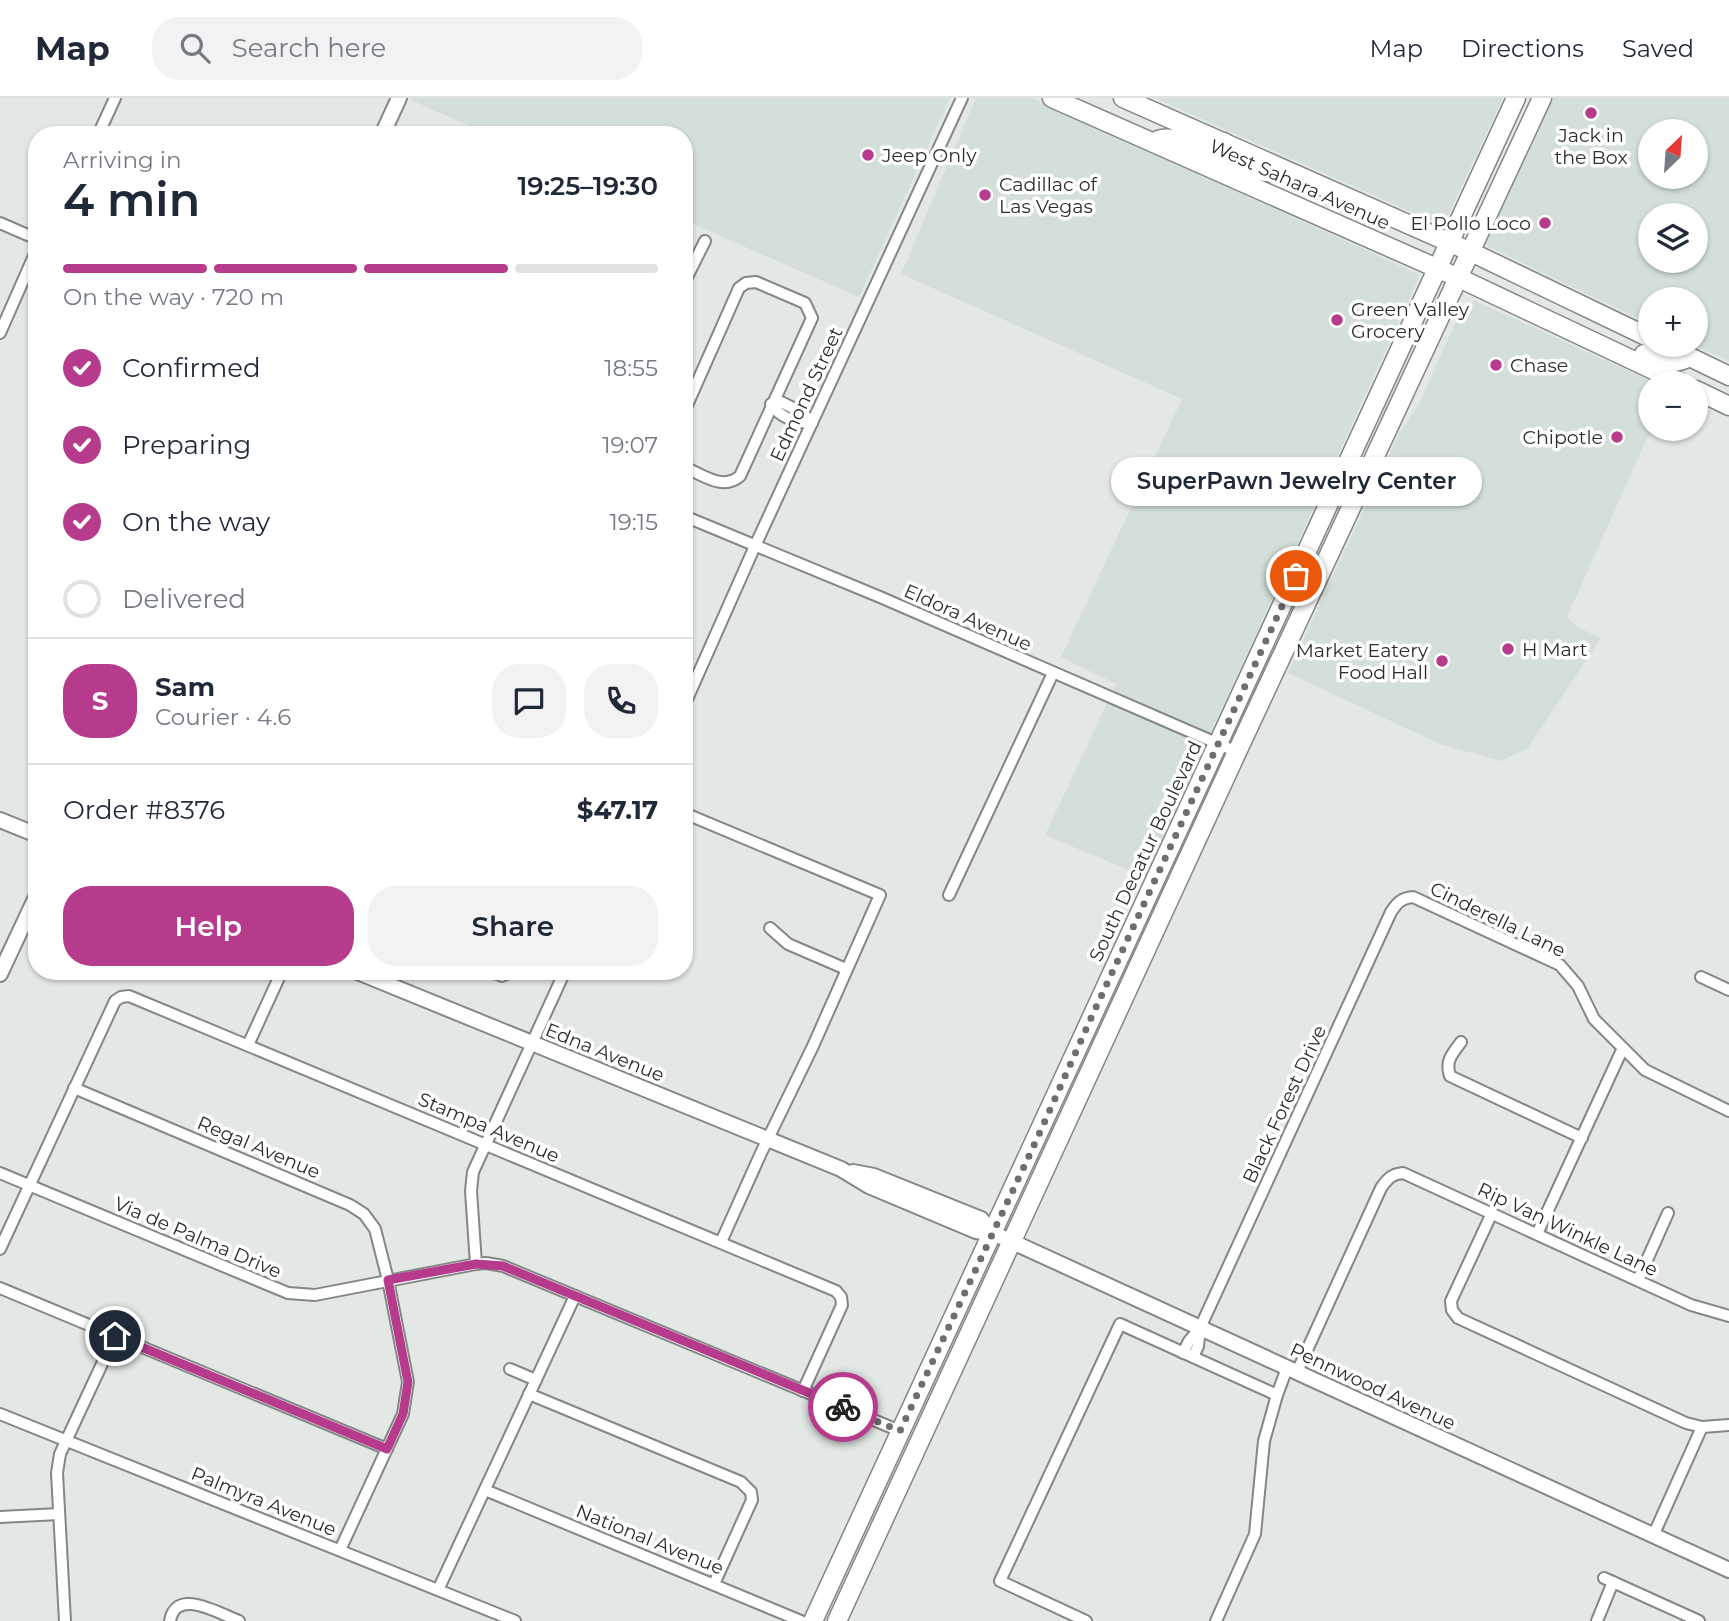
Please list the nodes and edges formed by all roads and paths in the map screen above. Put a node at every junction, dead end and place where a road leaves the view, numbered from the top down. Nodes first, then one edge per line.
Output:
1 (115, 98) edge
2 (399, 98) edge
3 (962, 98) edge
4 (1052, 98) edge
5 (1123, 98) edge
6 (1516, 98) edge
7 (1542, 98) edge
8 (102, 126) edge
9 (386, 126) edge
10 (1151, 142) junction
11 (1224, 142) junction
12 (1283, 168) junction
13 (1216, 170) junction
14 (0, 223) edge
15 (28, 235) edge
16 (705, 241) dead end
17 (1449, 242) junction
18 (1471, 252) junction
19 (693, 262) edge
20 (1437, 268) junction
21 (28, 269) edge
22 (1459, 278) junction
23 (1638, 332) edge
24 (0, 333) edge
25 (1597, 343) junction
26 (1638, 351) edge
27 (1651, 357) edge
28 (1690, 357) joint
29 (1655, 371) edge
30 (1729, 376) edge
31 (1708, 378) edge
32 (1729, 382) edge
33 (693, 392) edge
34 (1708, 396) edge
35 (771, 404) junction
36 (1729, 406) edge
37 (812, 423) junction
38 (1362, 432) junction
39 (693, 471) edge
40 (1329, 503) junction
41 (1351, 510) junction
42 (693, 520) edge
43 (755, 546) junction
44 (1319, 578) junction
45 (1272, 627) junction
46 (1293, 634) junction
47 (1053, 673) junction
48 (693, 686) edge
49 (1218, 744) junction
50 (1237, 752) junction
51 (693, 817) edge
52 (0, 820) edge
53 (28, 831) edge
54 (949, 895) dead end
55 (1405, 898) joint
56 (1141, 911) junction
57 (28, 914) edge
58 (770, 928) dead end
59 (846, 969) junction
60 (0, 974) edge
61 (1701, 977) dead end
62 (278, 980) edge
63 (377, 980) edge
64 (561, 980) edge
65 (1729, 990) edge
66 (1119, 1012) junction
67 (1092, 1016) junction
68 (1461, 1042) dead end
69 (533, 1043) junction
70 (248, 1045) junction
71 (1622, 1050) junction
72 (74, 1088) junction
73 (1083, 1088) junction
74 (1729, 1111) edge
75 (1581, 1138) junction
76 (768, 1139) junction
77 (485, 1144) junction
78 (0, 1173) edge
79 (29, 1185) junction
80 (1492, 1213) junction
81 (1668, 1213) dead end
82 (1537, 1234) junction
83 (1002, 1237) junction
84 (721, 1242) junction
85 (0, 1249) edge
86 (476, 1264) junction
87 (388, 1280) junction
88 (1638, 1280) junction
89 (0, 1289) edge
90 (575, 1296) junction
91 (1729, 1316) edge
92 (1200, 1328) junction
93 (115, 1336) junction
94 (1188, 1355) junction
95 (510, 1369) dead end
96 (1292, 1370) junction
97 (536, 1380) junction
98 (803, 1391) junction
99 (529, 1394) junction
100 (1277, 1395) junction
101 (0, 1414) edge
102 (1729, 1425) edge
103 (1702, 1427) junction
104 (900, 1431) junction
105 (66, 1440) junction
106 (387, 1449) junction
107 (485, 1490) junction
108 (892, 1500) junction
109 (59, 1514) junction
110 (0, 1517) edge
111 (1653, 1536) junction
112 (340, 1550) junction
113 (1729, 1570) edge
114 (714, 1584) junction
115 (438, 1590) junction
116 (485, 1609) junction
117 (65, 1621) edge
118 (170, 1621) edge
119 (239, 1621) edge
120 (480, 1621) edge
121 (515, 1621) edge
122 (801, 1621) edge
123 (813, 1621) edge
124 (837, 1621) edge
125 (1086, 1621) edge
126 (1216, 1621) edge
127 (1597, 1621) edge
128 (1699, 1621) edge

1 - 8 street
2 - 9 street
3 - 37 street, Edmond Street
4 - 10 main road, West Sahara Avenue
5 - 11 main road, West Sahara Avenue
6 - 17 main road, South Decatur Boulevard
7 - 18 main road, South Decatur Boulevard
10 - 11 main road
10 - 13 main road, West Sahara Avenue
11 - 12 main road, West Sahara Avenue
12 - 13 main road
12 - 17 main road, West Sahara Avenue
13 - 20 main road, West Sahara Avenue
14 - 15 street
16 - 19 street
17 - 18 main road, West Sahara Avenue
17 - 20 main road, South Decatur Boulevard
18 - 22 main road, South Decatur Boulevard
18 - 23 main road, West Sahara Avenue
20 - 22 main road, West Sahara Avenue
20 - 38 main road, South Decatur Boulevard
21 - 24 street
22 - 25 main road, West Sahara Avenue
22 - 41 main road, South Decatur Boulevard
25 - 26 main road
25 - 29 main road, West Sahara Avenue
27 - 28 main road
28 - 30 main road
31 - 32 main road
33 - 35 street
34 - 36 main road
35 - 37 street
35 - 39 street
37 - 43 street, Edmond Street
38 - 40 main road, South Decatur Boulevard
38 - 41 main road
40 - 44 main road
40 - 45 main road, South Decatur Boulevard
41 - 44 main road, South Decatur Boulevard
42 - 43 street, Eldora Avenue
43 - 47 street, Eldora Avenue
43 - 48 street, Edmond Street
44 - 46 main road, South Decatur Boulevard
45 - 46 main road
45 - 49 main road, South Decatur Boulevard
46 - 50 main road, South Decatur Boulevard
47 - 49 street, Eldora Avenue
47 - 54 street
49 - 50 street, Eldora Avenue
49 - 56 main road, South Decatur Boulevard
50 - 66 main road, South Decatur Boulevard
51 - 59 street
52 - 53 street
55 - 71 street, Cinderella Lane
55 - 92 street, Black Forest Drive
56 - 66 main road
56 - 67 main road, South Decatur Boulevard
57 - 60 street
58 - 59 street
59 - 76 street
61 - 65 street
62 - 70 street
63 - 69 street, Edna Avenue
64 - 69 street
66 - 73 main road, South Decatur Boulevard
67 - 73 main road
67 - 83 main road, South Decatur Boulevard
68 - 75 street
69 - 76 street, Edna Avenue
69 - 77 street
70 - 72 street, Stampa Avenue
70 - 77 street, Stampa Avenue
71 - 74 street, Cinderella Lane
71 - 75 street
72 - 79 street
72 - 87 street, Regal Avenue
73 - 83 main road, South Decatur Boulevard
75 - 82 street
76 - 83 street, Edna Avenue
76 - 84 street
77 - 84 street, Stampa Avenue
77 - 86 street
78 - 79 street, Via de Palma Drive
79 - 85 street
79 - 87 street, Via de Palma Drive
80 - 82 street, Rip Van Winkle Lane
80 - 96 street, Rip Van Winkle Lane
80 - 103 street
81 - 88 street
82 - 88 street, Rip Van Winkle Lane
83 - 92 street, Pennwood Avenue
83 - 104 main road, South Decatur Boulevard
83 - 108 main road, South Decatur Boulevard
84 - 98 street, Stampa Avenue
86 - 87 street, Via de Palma Drive
86 - 90 street, Via de Palma Drive
87 - 106 street
88 - 91 street, Rip Van Winkle Lane
89 - 93 street
90 - 97 street
90 - 98 street, Via de Palma Drive
92 - 94 street, Black Forest Drive
92 - 96 street, Pennwood Avenue
93 - 105 street
93 - 106 street
94 - 100 street
94 - 125 street
95 - 97 street
96 - 100 street
96 - 111 street, Pennwood Avenue
97 - 99 street
98 - 104 street, Via de Palma Drive
99 - 107 street
99 - 114 street
100 - 126 street
101 - 105 street, Palmyra Avenue
102 - 103 street
103 - 111 street
104 - 108 main road
104 - 123 main road, South Decatur Boulevard
105 - 109 street
105 - 112 street, Palmyra Avenue
106 - 112 street
107 - 114 street, National Avenue
107 - 115 street
108 - 124 main road, South Decatur Boulevard
109 - 110 street
109 - 117 street
111 - 113 street, Pennwood Avenue
112 - 115 street, Palmyra Avenue
114 - 122 street, National Avenue
115 - 116 street, Palmyra Avenue
116 - 120 street
116 - 121 street, Palmyra Avenue
118 - 119 street
127 - 128 street

